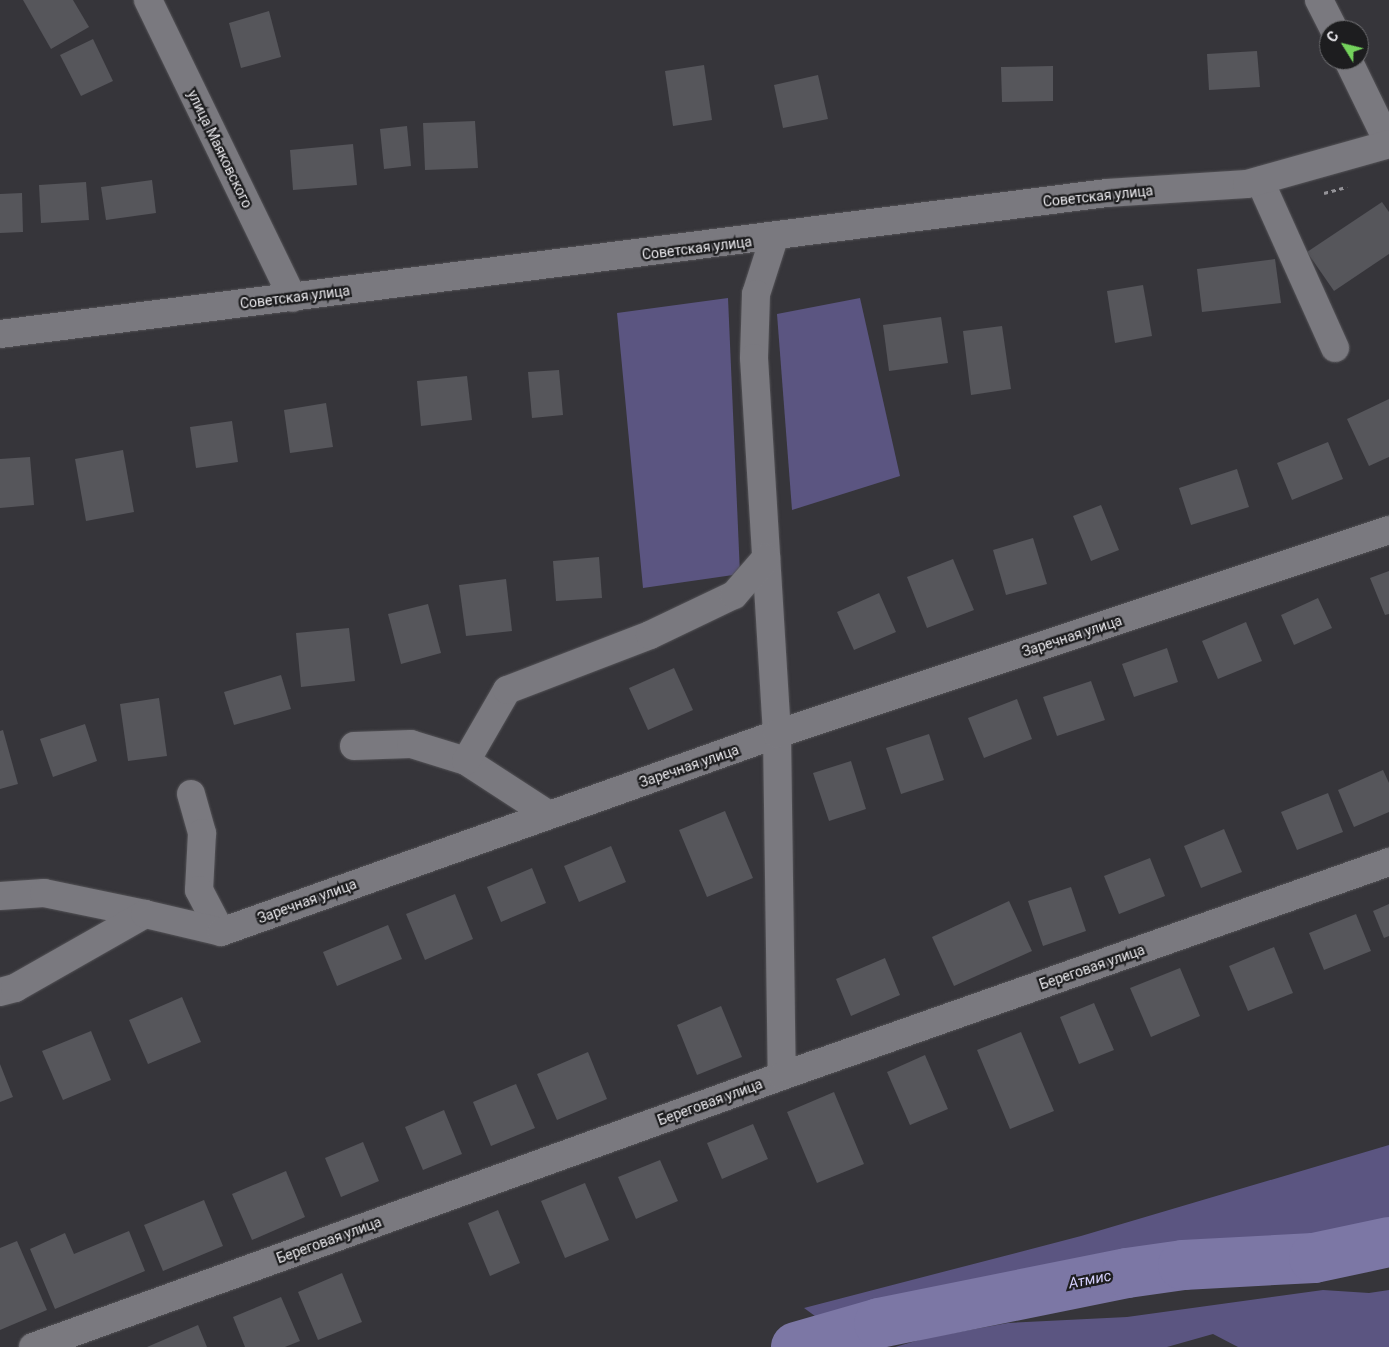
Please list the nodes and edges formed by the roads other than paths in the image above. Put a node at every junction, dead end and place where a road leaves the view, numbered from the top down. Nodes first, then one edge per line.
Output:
1 (148, 0) edge
2 (1319, 0) edge
3 (1329, 20) edge
4 (1353, 70) edge
5 (1389, 144) edge
6 (1260, 181) junction
7 (774, 238) junction
8 (293, 298) junction
9 (0, 334) edge
10 (1334, 348) dead end
11 (1389, 530) edge
12 (766, 558) junction
13 (778, 734) junction
14 (354, 746) dead end
15 (466, 761) junction
16 (191, 794) dead end
17 (549, 815) junction
18 (1389, 862) edge
19 (0, 896) edge
20 (145, 914) junction
21 (221, 932) junction
22 (0, 992) edge
23 (782, 1076) junction
24 (33, 1347) edge

1 - 8 street, улица Маяковского
2 - 3 street
4 - 5 street
5 - 6 street, Советская улица
6 - 7 street, Советская улица
6 - 10 street
7 - 8 street, Советская улица
7 - 12 street
8 - 9 street, Советская улица
11 - 13 street, Заречная улица
12 - 13 street
12 - 15 street
13 - 17 street, Заречная улица
13 - 23 street
14 - 15 street
15 - 17 street
16 - 21 street
17 - 21 street, Заречная улица
18 - 23 street, Береговая улица
19 - 20 street
20 - 21 street
20 - 22 street
23 - 24 street, Береговая улица

